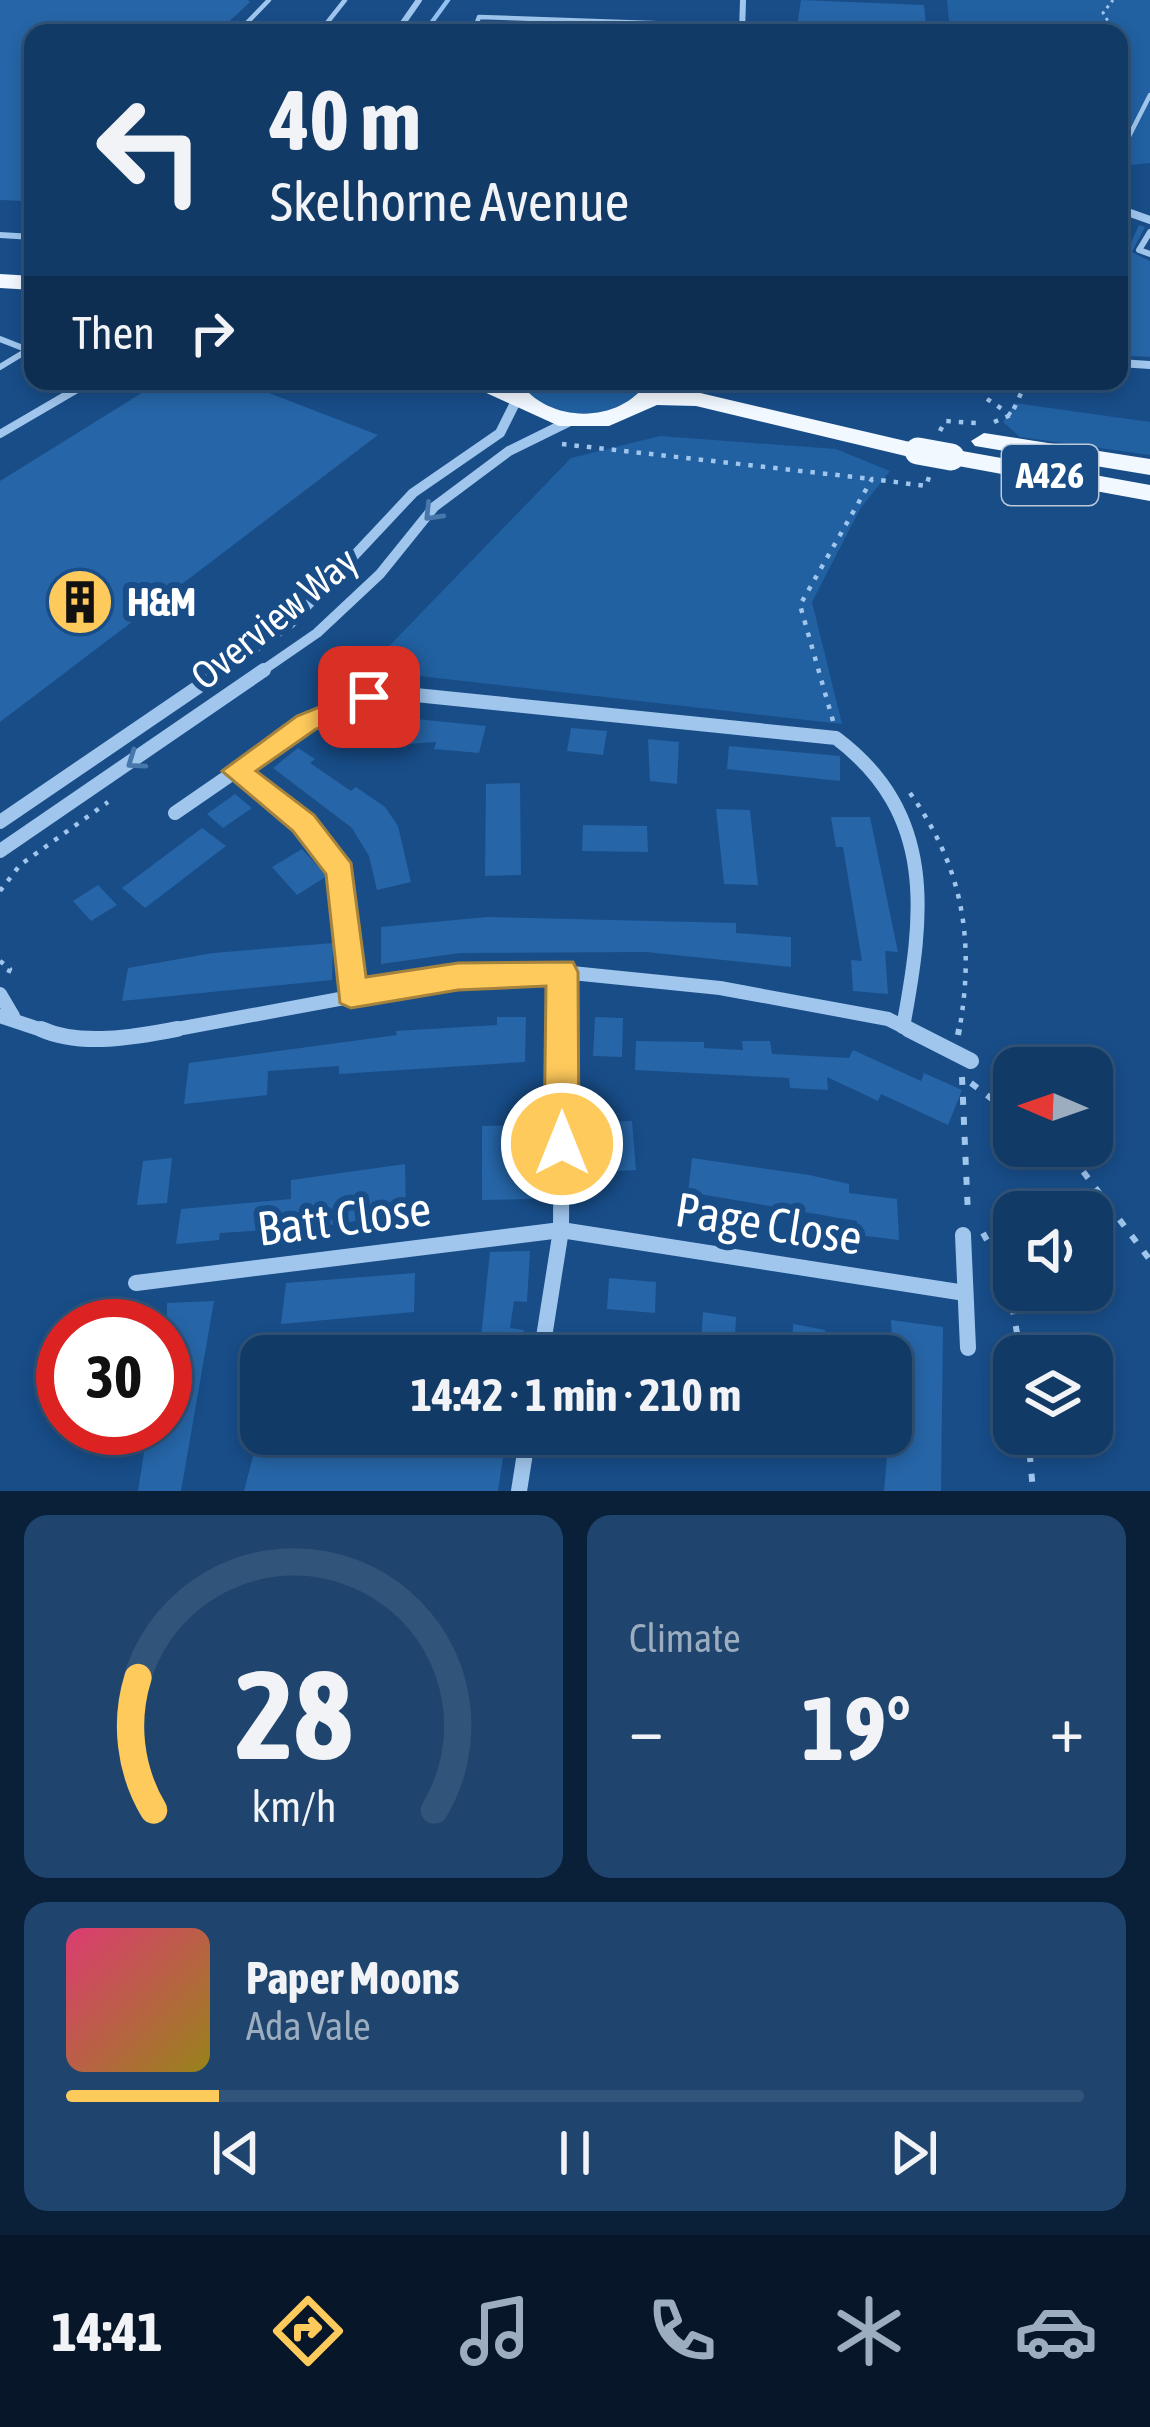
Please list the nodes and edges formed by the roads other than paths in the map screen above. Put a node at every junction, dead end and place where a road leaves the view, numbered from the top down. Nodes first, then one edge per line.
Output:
1 (269, 0) edge
2 (345, 0) edge
3 (246, 24) edge
4 (326, 24) edge
5 (476, 24) edge
6 (680, 24) edge
7 (1150, 94) edge
8 (1128, 138) edge
9 (1150, 232) edge
10 (1150, 254) edge
11 (75, 390) edge
12 (656, 390) edge
13 (661, 390) edge
14 (752, 390) edge
15 (512, 392) edge
16 (579, 427) junction
17 (0, 434) edge
18 (935, 448) junction
19 (1150, 466) edge
20 (1150, 493) edge
21 (236, 771) junction
22 (175, 813) dead end
23 (0, 822) edge
24 (0, 851) edge
25 (562, 972) junction
26 (0, 994) edge
27 (351, 994) junction
28 (7, 1016) edge
29 (903, 1027) junction
30 (971, 1061) dead end
31 (562, 1230) junction
32 (963, 1235) dead end
33 (136, 1283) dead end
34 (965, 1293) junction
35 (544, 1335) edge
36 (968, 1348) dead end
37 (524, 1455) edge
38 (518, 1491) edge

1 - 3 lane
2 - 4 lane
5 - 6 lane
7 - 8 lane
9 - 10 lane
11 - 17 lane
12 - 16 highway
13 - 18 highway, A426
14 - 18 highway, A426
15 - 16 highway
15 - 23 street, Overview Way
16 -> 24 street, Overview Way
18 - 19 highway, A426
18 - 20 highway, A426
21 - 22 street
21 - 27 street
21 - 29 street
25 - 27 street
25 - 29 street
25 - 31 street
26 - 28 street
27 - 28 street
29 - 30 street
31 - 33 street, Batt Close
31 - 34 street, Page Close
31 - 35 street
32 - 34 street
34 - 36 street
37 - 38 street

